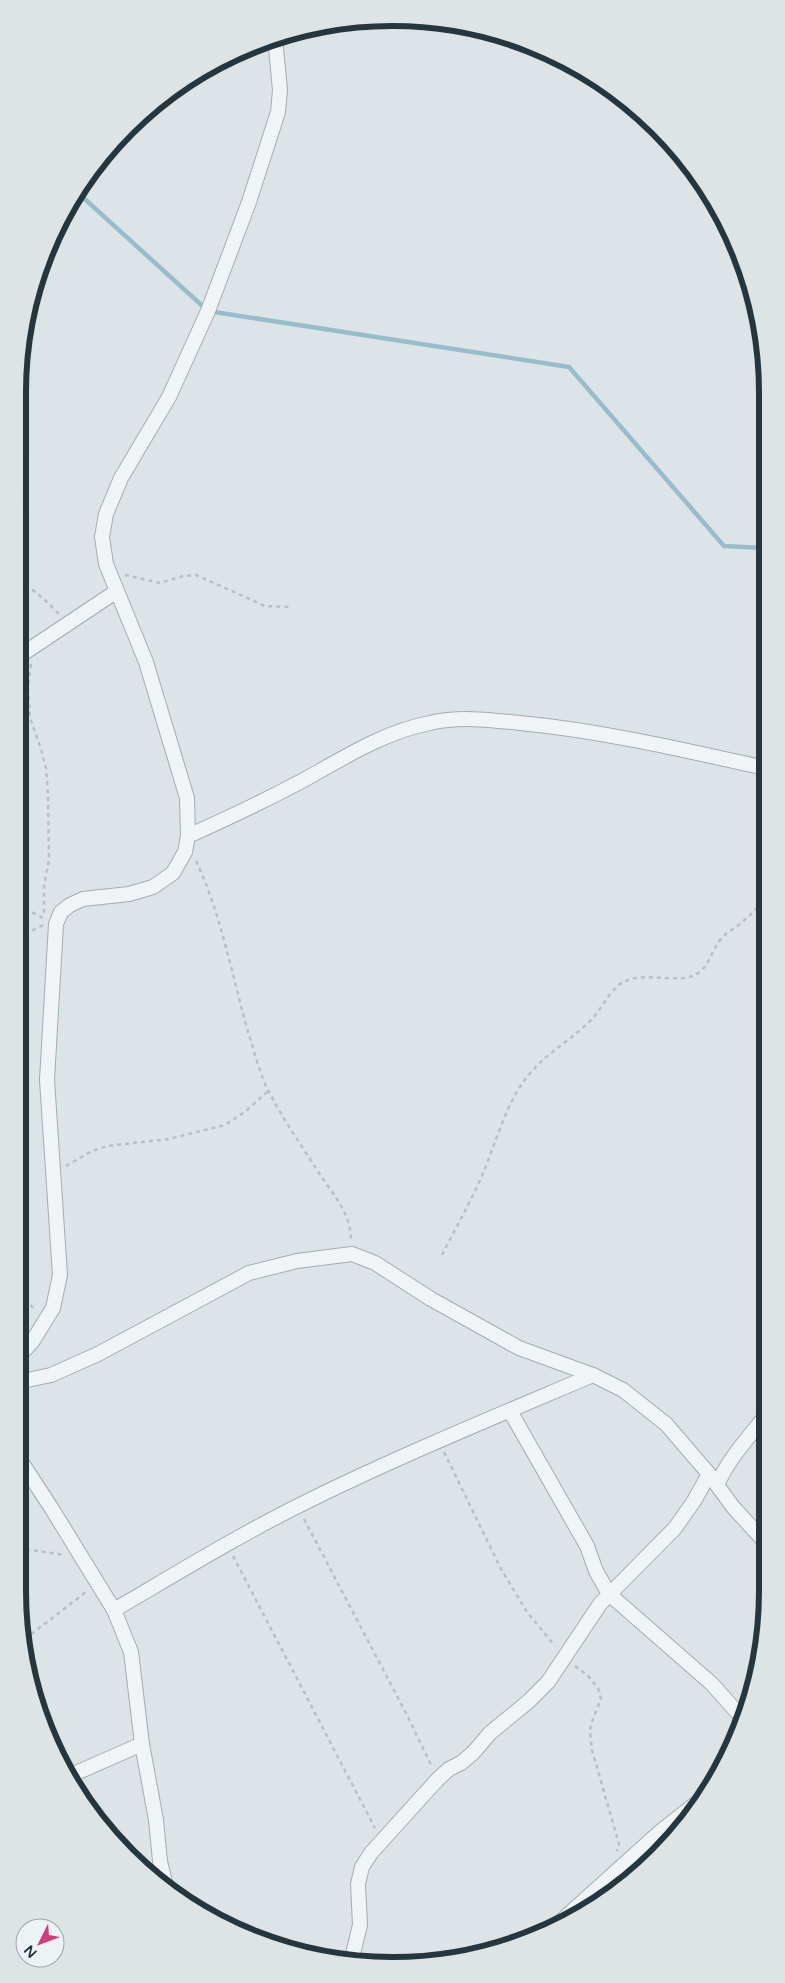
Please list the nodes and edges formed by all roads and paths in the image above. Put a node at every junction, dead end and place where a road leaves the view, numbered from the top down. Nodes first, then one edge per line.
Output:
1 (277, 46) edge
2 (109, 570) junction
3 (26, 586) edge
4 (117, 591) junction
5 (292, 607) dead end
6 (68, 624) junction
7 (34, 648) junction
8 (26, 652) edge
9 (759, 767) edge
10 (188, 838) junction
11 (759, 905) edge
12 (26, 909) edge
13 (45, 919) junction
14 (26, 934) edge
15 (268, 1091) junction
16 (52, 1175) junction
17 (352, 1254) junction
18 (442, 1256) dead end
19 (26, 1302) edge
20 (46, 1318) junction
21 (26, 1348) edge
22 (593, 1375) junction
23 (26, 1380) edge
24 (510, 1411) junction
25 (759, 1424) edge
26 (439, 1442) junction
27 (26, 1470) edge
28 (713, 1480) junction
29 (298, 1506) junction
30 (759, 1537) edge
31 (227, 1544) junction
32 (26, 1549) edge
33 (81, 1557) junction
34 (98, 1584) junction
35 (608, 1594) junction
36 (114, 1610) junction
37 (29, 1636) edge
38 (565, 1658) junction
39 (738, 1712) edge
40 (142, 1744) junction
41 (75, 1774) edge
42 (438, 1780) junction
43 (682, 1815) edge
44 (382, 1842) junction
45 (612, 1858) dead end
46 (164, 1876) edge
47 (575, 1908) edge
48 (353, 1955) edge

1 - 2 street
2 - 4 street
2 - 5 path
3 - 6 path
4 - 6 street
4 - 10 street
6 - 7 street
7 - 8 street
7 - 13 path
9 - 10 street
10 - 15 path
10 - 16 street
11 - 18 path
12 - 13 path
13 - 14 path
15 - 16 path
15 - 17 path
16 - 20 street
17 - 22 street
17 - 23 street
19 - 20 path
20 - 21 street
22 - 24 street
22 - 28 street
24 - 26 street
24 - 35 street
25 - 28 street
26 - 29 street
26 - 38 path
27 - 33 street
28 - 30 street
28 - 35 street
29 - 31 street
29 - 42 path
31 - 36 street
31 - 44 path
32 - 33 path
33 - 34 street
34 - 36 street
34 - 37 path
35 - 38 street
35 - 39 street
36 - 40 street
38 - 42 street
38 - 45 path
40 - 41 street
40 - 46 street
42 - 44 street
43 - 47 street
44 - 48 street

